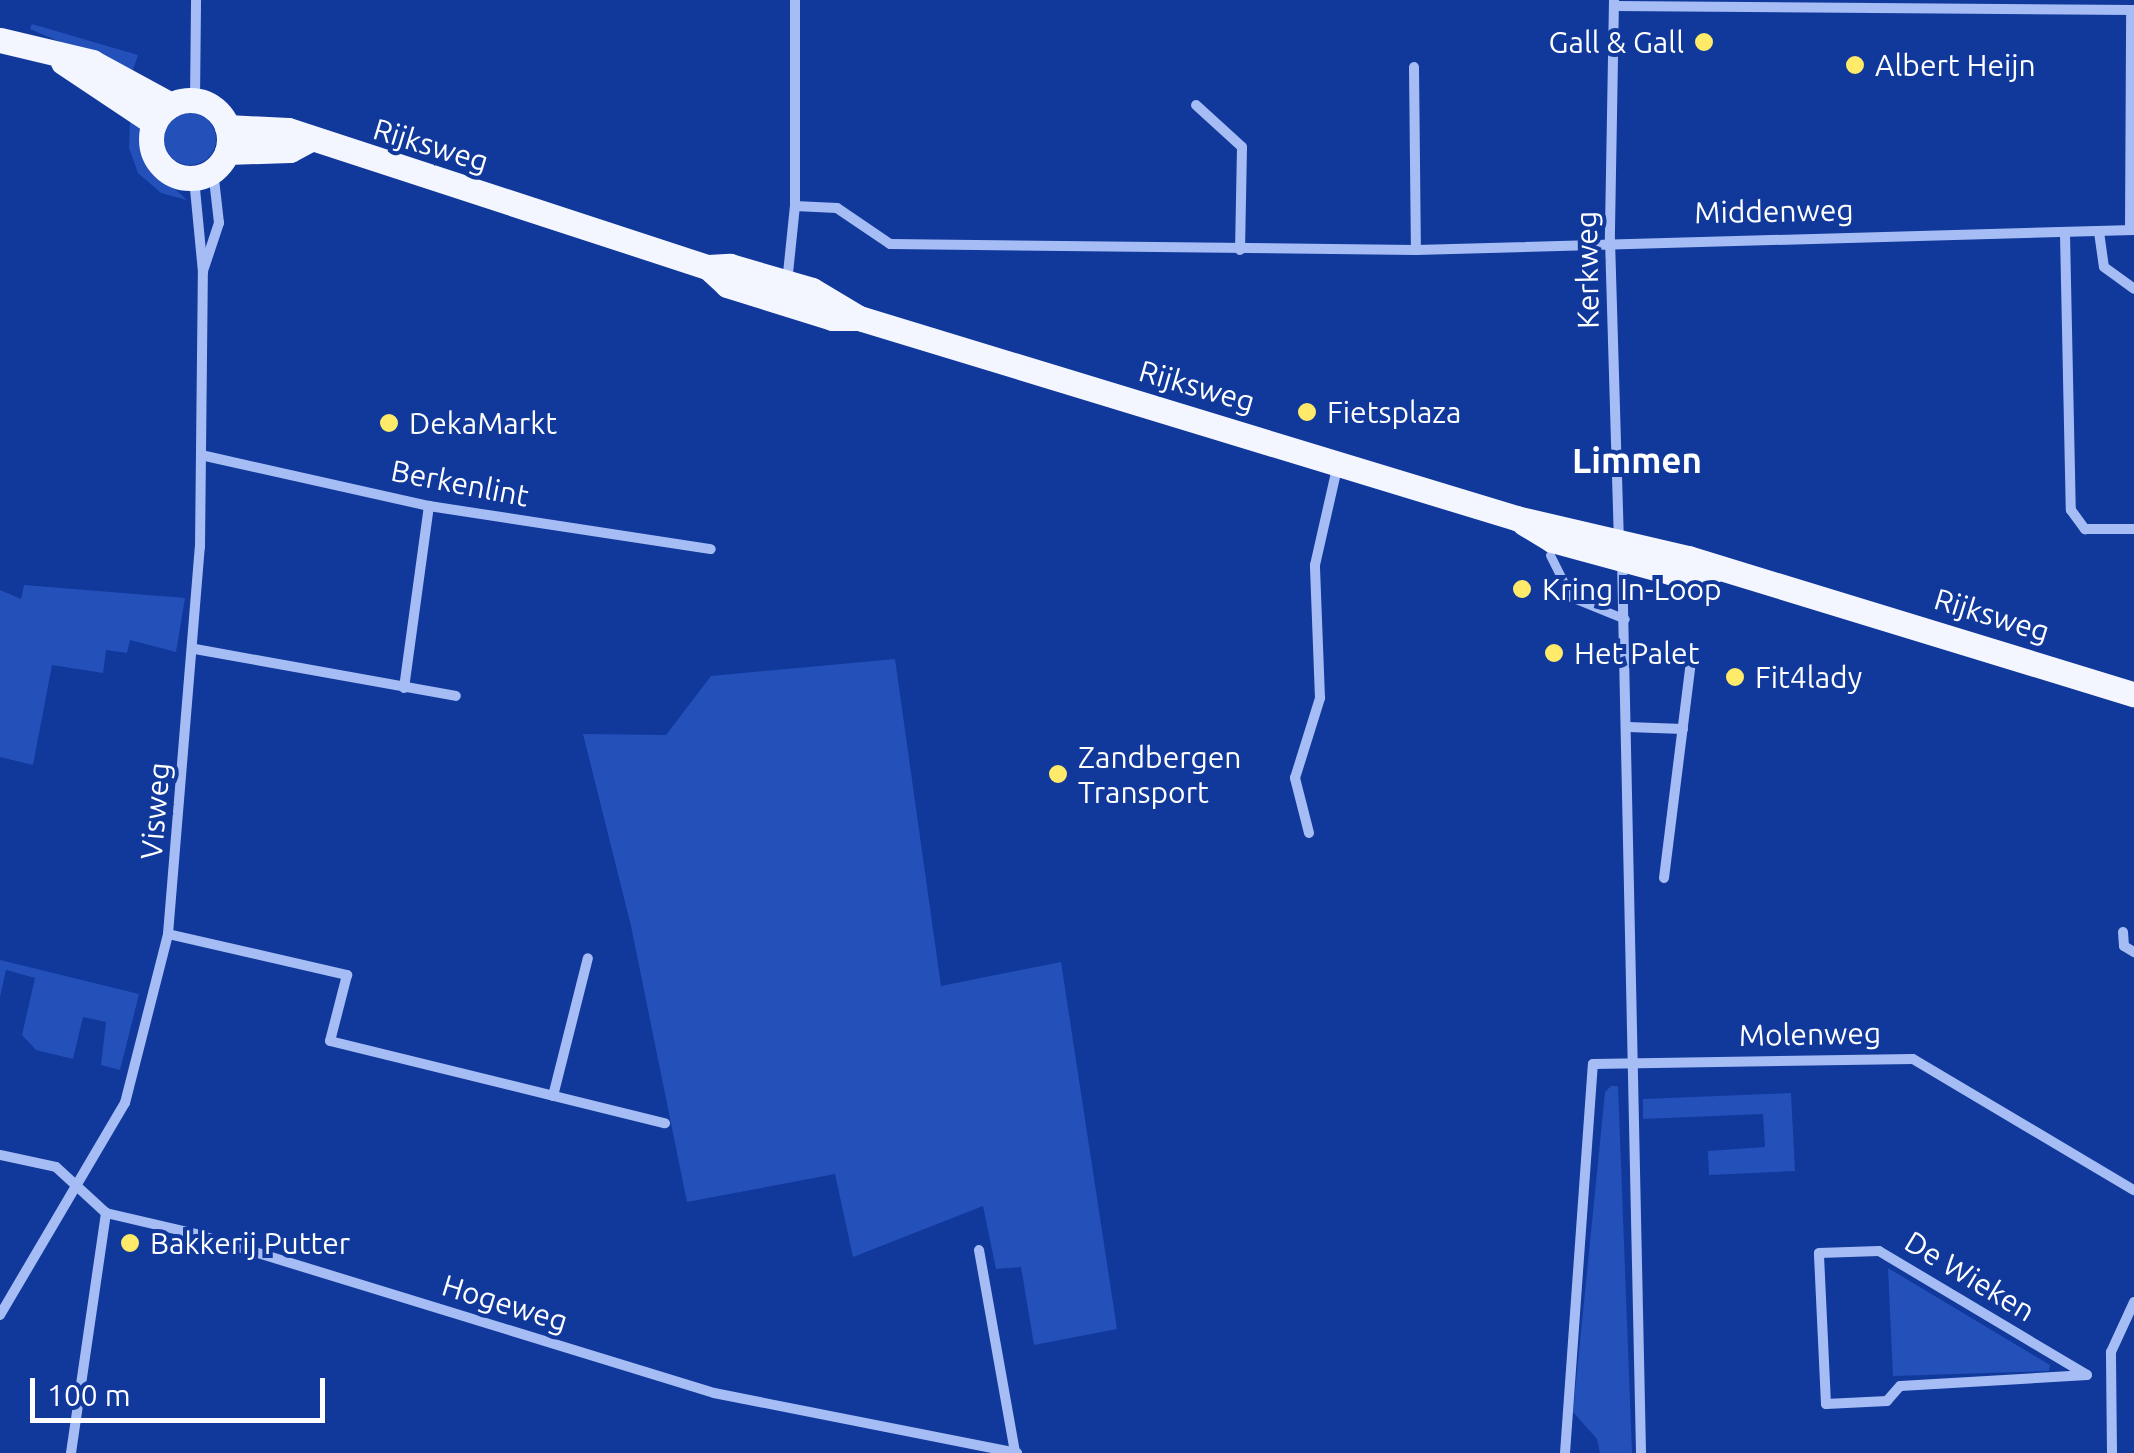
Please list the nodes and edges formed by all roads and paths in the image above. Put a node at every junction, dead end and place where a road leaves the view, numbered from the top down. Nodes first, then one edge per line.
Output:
1 (196, 0) edge
2 (795, 0) edge
3 (1614, 3) edge
4 (1926, 4) edge
5 (2133, 10) edge
6 (0, 40) edge
7 (1414, 66) dead end
8 (1196, 105) dead end
9 (173, 109) junction
10 (215, 157) junction
11 (795, 206) junction
12 (2132, 230) edge
13 (2099, 232) junction
14 (2065, 234) junction
15 (1610, 240) junction
16 (1240, 250) junction
17 (1416, 250) junction
18 (203, 272) junction
19 (2134, 288) edge
20 (784, 292) junction
21 (202, 455) junction
22 (1339, 463) junction
23 (429, 506) junction
24 (2134, 529) edge
25 (711, 549) dead end
26 (1620, 549) junction
27 (1550, 554) dead end
28 (1626, 618) junction
29 (195, 649) junction
30 (1691, 661) dead end
31 (404, 688) junction
32 (2134, 694) edge
33 (456, 696) dead end
34 (1628, 727) junction
35 (1682, 729) junction
36 (1310, 833) dead end
37 (1664, 878) dead end
38 (2123, 932) dead end
39 (168, 934) junction
40 (2134, 952) edge
41 (588, 958) dead end
42 (1630, 1063) junction
43 (553, 1096) junction
44 (665, 1123) dead end
45 (0, 1155) edge
46 (77, 1185) junction
47 (2134, 1190) edge
48 (106, 1213) junction
49 (979, 1250) dead end
50 (2134, 1302) edge
51 (0, 1315) edge
52 (2111, 1373) junction
53 (2086, 1375) junction
54 (71, 1453) edge
55 (1016, 1453) edge
56 (1565, 1453) edge
57 (1641, 1453) edge
58 (2112, 1453) edge

1 - 9 street
2 - 11 street
3 - 4 street
3 - 15 street, Kerkweg
4 - 5 street
5 - 12 street
6 - 9 main road
7 - 17 street
8 - 16 street
9 - 10 main road
9 - 10 main road
10 - 18 street, Visweg
10 - 18 street, Visweg
10 - 20 main road, Rijksweg
11 - 16 street, Middenweg
11 - 20 street
12 - 13 street, Middenweg
13 - 14 street, Middenweg
13 - 19 street
14 - 15 street, Middenweg
14 - 24 street
15 - 17 street, Middenweg
15 - 26 street, Kerkweg
16 - 17 street, Middenweg
18 - 21 street, Visweg
20 - 22 main road, Rijksweg
21 - 23 street, Berkenlint
21 - 29 street, Visweg
22 - 26 main road, Rijksweg
22 - 36 street
23 - 25 street, Berkenlint
23 - 31 street
26 - 28 street, Kerkweg
26 - 32 main road, Rijksweg
27 - 28 street
28 - 34 street, Kerkweg
29 - 31 street
29 - 39 street, Visweg
30 - 35 street
31 - 33 street
34 - 35 street
34 - 42 street, Kerkweg
35 - 37 street
38 - 40 street
39 - 43 street
39 - 46 street, Visweg
41 - 43 street
42 - 47 street, Molenweg
42 - 56 street, Molenweg
42 - 57 street, Kerkweg
43 - 44 street
45 - 46 street
46 - 48 street
46 - 51 street, Visweg
48 - 54 street
48 - 55 street, Hogeweg
49 - 55 street, Hogeweg
50 - 52 street
52 - 53 street, De Wieken
52 - 58 street
53 - 53 street, De Wieken

